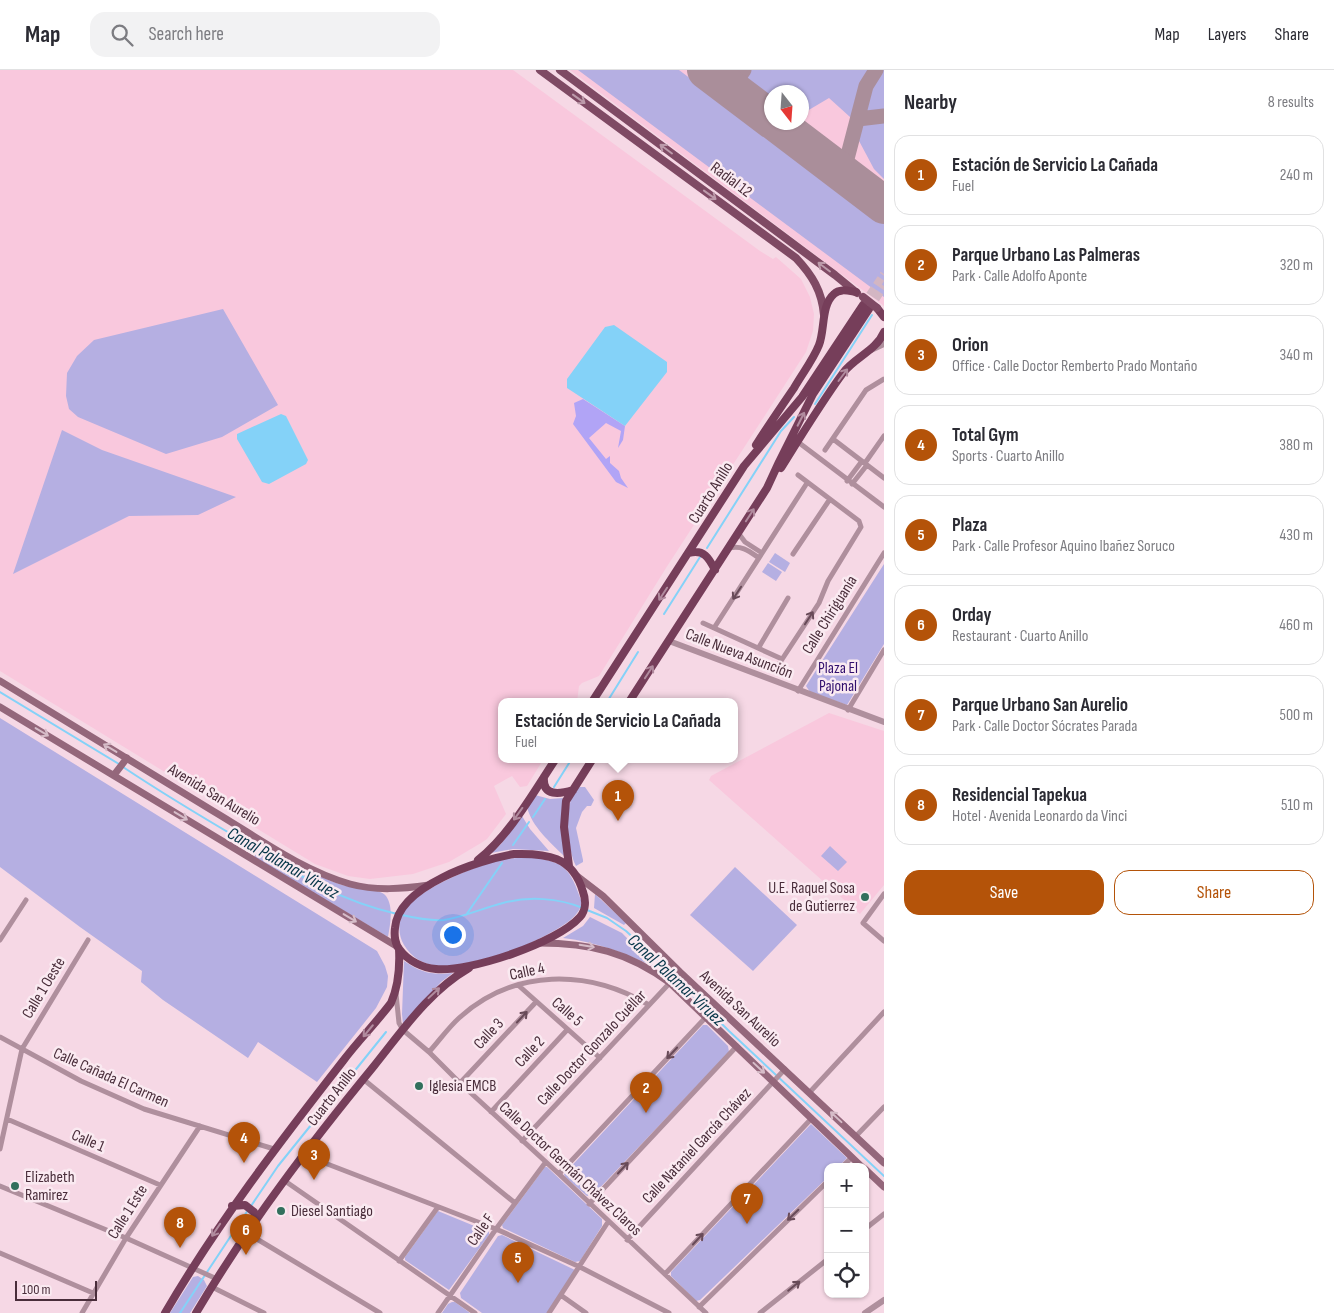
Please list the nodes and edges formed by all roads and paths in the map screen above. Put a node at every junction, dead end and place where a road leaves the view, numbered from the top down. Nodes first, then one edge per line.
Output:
1 (540, 70) edge
2 (560, 70) edge
3 (865, 302) junction
4 (884, 316) edge
5 (824, 318) junction
6 (884, 332) edge
7 (884, 344) edge
8 (870, 350) junction
9 (884, 379) edge
10 (884, 436) edge
11 (832, 439) junction
12 (798, 442) junction
13 (825, 450) dead end
14 (865, 463) junction
15 (744, 466) junction
16 (798, 475) dead end
17 (884, 478) edge
18 (850, 482) junction
19 (808, 483) junction
20 (768, 488) junction
21 (830, 499) junction
22 (884, 507) edge
23 (741, 530) junction
24 (729, 548) junction
25 (689, 553) junction
26 (884, 553) edge
27 (793, 554) dead end
28 (761, 556) junction
29 (715, 570) junction
30 (788, 598) dead end
31 (703, 623) dead end
32 (714, 628) junction
33 (669, 642) junction
34 (759, 647) junction
35 (884, 650) edge
36 (782, 659) junction
37 (777, 667) dead end
38 (0, 681) edge
39 (798, 691) junction
40 (595, 698) edge
41 (632, 698) edge
42 (0, 707) edge
43 (848, 710) junction
44 (884, 722) edge
45 (125, 760) junction
46 (553, 763) edge
47 (590, 763) edge
48 (116, 773) junction
49 (546, 774) junction
50 (573, 790) junction
51 (470, 866) junction
52 (569, 866) junction
53 (577, 876) junction
54 (429, 885) junction
55 (884, 894) edge
56 (26, 900) dead end
57 (0, 940) edge
58 (88, 940) dead end
59 (884, 941) edge
60 (538, 943) junction
61 (398, 948) junction
62 (475, 964) junction
63 (678, 973) junction
64 (671, 981) junction
65 (518, 985) junction
66 (396, 992) junction
67 (536, 1002) junction
68 (649, 1005) junction
69 (884, 1012) edge
70 (706, 1017) junction
71 (403, 1030) junction
72 (567, 1030) junction
73 (0, 1036) edge
74 (737, 1046) junction
75 (22, 1050) junction
76 (429, 1052) junction
77 (600, 1058) junction
78 (784, 1071) junction
79 (363, 1079) junction
80 (775, 1080) junction
81 (460, 1083) junction
82 (809, 1093) junction
83 (884, 1107) edge
84 (491, 1112) junction
85 (812, 1118) junction
86 (7, 1119) junction
87 (200, 1126) junction
88 (856, 1136) junction
89 (522, 1141) junction
90 (0, 1149) edge
91 (274, 1149) junction
92 (304, 1155) junction
93 (852, 1157) junction
94 (545, 1163) junction
95 (846, 1163) edge
96 (858, 1163) edge
97 (884, 1163) edge
98 (869, 1173) edge
99 (559, 1174) junction
100 (285, 1181) junction
101 (160, 1185) junction
102 (824, 1185) edge
103 (0, 1186) edge
104 (884, 1187) edge
105 (241, 1194) junction
106 (515, 1203) junction
107 (589, 1204) junction
108 (232, 1206) junction
109 (249, 1206) junction
110 (266, 1207) junction
111 (438, 1207) junction
112 (884, 1214) edge
113 (256, 1220) junction
114 (608, 1222) junction
115 (869, 1226) edge
116 (496, 1229) junction
117 (247, 1233) junction
118 (126, 1238) junction
119 (627, 1240) junction
120 (0, 1254) edge
121 (399, 1261) junction
122 (824, 1261) edge
123 (191, 1267) junction
124 (580, 1267) junction
125 (665, 1274) junction
126 (213, 1277) junction
127 (212, 1287) junction
128 (93, 1293) junction
129 (451, 1296) junction
130 (562, 1296) junction
131 (884, 1300) edge
132 (699, 1307) junction
133 (253, 1311) edge
134 (82, 1313) edge
135 (164, 1313) edge
136 (196, 1313) edge
137 (264, 1313) edge
138 (380, 1313) edge
139 (438, 1313) edge
140 (475, 1313) edge
141 (549, 1313) edge
142 (586, 1313) edge
143 (670, 1313) edge
144 (706, 1313) edge
145 (760, 1313) edge
146 (865, 1313) edge

1 -> 5 main road, Radial 12
3 -> 2 main road, Radial 12
3 - 4 highway
3 - 5 highway
3 - 15 highway, Cuarto Anillo
20 -> 3 highway
5 - 15 highway
6 - 8 highway
7 - 8 street
12 -> 8 highway
9 - 11 street
10 - 14 street
11 - 13 street
11 - 14 street
12 - 18 street
12 - 20 highway
14 - 17 street
14 - 18 street
15 - 25 highway, Cuarto Anillo
16 - 19 street
18 - 22 street
19 - 21 street
19 - 28 street
23 -> 20 highway
21 - 27 street
36 -> 21 street
23 - 24 highway
23 - 28 street
24 - 28 street
24 - 29 highway
25 - 29 highway
25 -> 40 highway, Cuarto Anillo
26 - 39 street, Calle Chiriguanía
28 -> 32 street
29 - 33 highway
30 - 34 street
31 - 32 street
32 - 34 street
33 - 39 street, Calle Nueva Asunción
41 -> 33 highway
34 - 36 street
35 - 43 street
36 - 37 street
45 -> 38 main road, Avenida San Aurelio
39 - 43 street, Calle Nueva Asunción
42 -> 48 main road
43 - 44 street, Calle Nueva Asunción
45 - 48 main road
45 - 54 main road, Avenida San Aurelio
46 - 49 highway
47 - 50 highway
48 -> 61 main road
49 - 50 highway
49 -> 51 highway
50 - 52 highway
51 - 52 highway
51 - 54 highway
52 - 53 highway
53 - 60 highway
53 - 63 main road, Avenida San Aurelio
54 - 61 highway, Cuarto Anillo
55 - 59 street
56 - 57 street
58 - 75 street, Calle 1 Oeste
60 - 62 highway
60 -> 64 main road, Avenida San Aurelio
61 - 62 highway
61 - 66 highway, Cuarto Anillo
71 -> 62 highway, Cuarto Anillo
63 - 64 street, Calle Doctor Gonzalo Cuéllar
63 - 78 main road, Avenida San Aurelio
64 - 68 street, Calle Doctor Gonzalo Cuéllar
64 - 70 main road, Avenida San Aurelio
65 - 67 street, Calle 5
65 - 68 street, Calle 4
65 - 76 street, Calle 4
66 - 71 street
66 -> 91 highway, Cuarto Anillo
67 - 72 street, Calle 5
81 -> 67 street, Calle 3
68 - 77 street, Calle Doctor Gonzalo Cuéllar
69 - 82 street
70 - 74 main road, Avenida San Aurelio
70 -> 99 street
71 - 76 street, Calle Doctor Germán Chávez Claros
71 - 79 highway, Cuarto Anillo
72 - 77 street, Calle 5
72 - 84 street, Calle 2
73 - 75 street, Calle Cañada El Carmen
74 -> 80 main road, Avenida San Aurelio
107 -> 74 street
75 - 86 street, Calle 1 Oeste
75 - 87 street, Calle Cañada El Carmen
76 - 81 street, Calle Doctor Germán Chávez Claros
77 - 89 street, Calle Doctor Gonzalo Cuéllar
78 - 80 street, Calle Nataniel García Chávez
78 - 82 main road, Avenida San Aurelio
79 - 92 highway, Cuarto Anillo
79 - 106 street
80 - 85 main road, Avenida San Aurelio
80 - 119 street, Calle Nataniel García Chávez
81 - 84 street, Calle Doctor Germán Chávez Claros
88 -> 82 main road, Avenida San Aurelio
83 - 88 street
84 - 89 street, Calle Doctor Germán Chávez Claros
85 - 93 main road, Avenida San Aurelio
125 -> 85 street
86 - 90 street, Calle 1 Oeste
86 - 101 street, Calle 1
87 - 91 street, Calle Cañada El Carmen
87 - 101 street, Calle 1 Este
88 - 97 main road, Avenida San Aurelio
89 - 94 street, Calle Doctor Germán Chávez Claros
91 - 105 highway, Cuarto Anillo
92 - 100 highway, Cuarto Anillo
92 - 111 street
93 - 95 street
93 - 96 main road, Avenida San Aurelio
94 - 99 street, Calle Doctor Germán Chávez Claros
94 - 106 street, Calle F
98 - 104 main road
99 - 107 street, Calle Doctor Germán Chávez Claros
100 - 110 highway, Cuarto Anillo
100 - 121 street
101 - 118 street, Calle 1 Este
102 -> 132 street
103 - 118 street
105 - 108 highway, Cuarto Anillo
105 - 109 highway
106 - 116 street, Calle F
107 - 114 street, Calle Doctor Germán Chávez Claros
108 - 109 highway
108 -> 123 highway, Cuarto Anillo
109 - 110 highway
109 - 113 highway
110 - 113 highway, Cuarto Anillo
111 - 116 street
111 - 121 street
112 - 115 street
113 - 117 highway, Cuarto Anillo
114 - 119 street, Calle Doctor Germán Chávez Claros
114 - 124 street
116 - 124 street
116 - 129 street, Calle F
117 - 126 highway, Cuarto Anillo
117 - 138 street
118 - 123 street
118 - 128 street, Calle 1 Este
119 - 125 street, Calle Doctor Germán Chávez Claros
120 - 128 street
121 - 129 street
145 -> 122 street
123 - 126 street
123 - 135 highway, Cuarto Anillo
124 - 130 street
124 - 143 street
125 - 132 street, Calle Doctor Germán Chávez Claros
126 - 127 highway, Cuarto Anillo
127 - 133 street
127 - 136 highway, Cuarto Anillo
128 - 134 street, Calle 1 Este
129 - 139 street, Calle F
129 - 140 street
130 - 141 street
130 - 142 street
131 - 146 street
132 - 144 street, Calle Doctor Germán Chávez Claros
133 - 137 street

